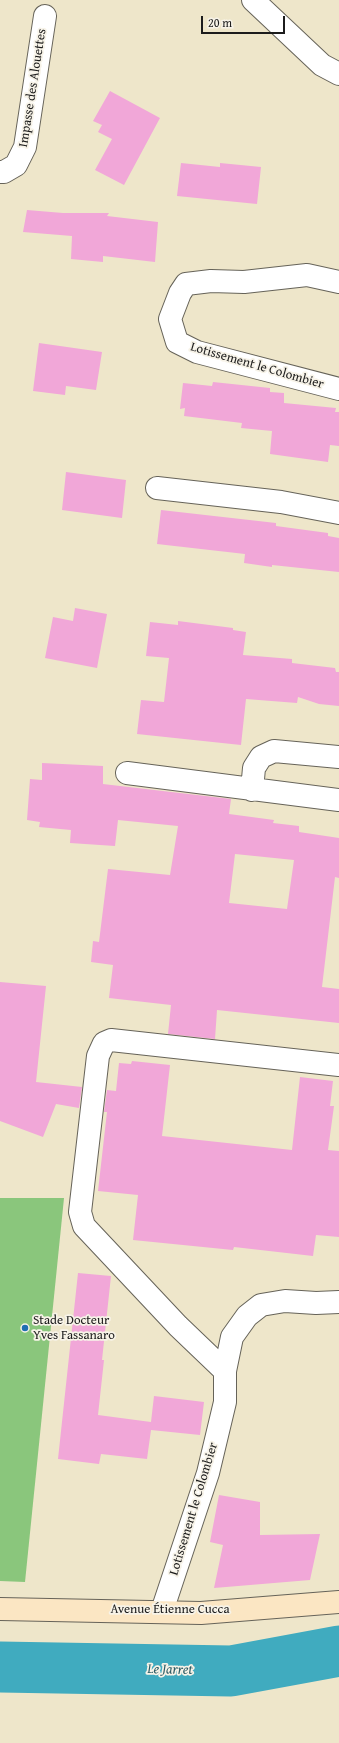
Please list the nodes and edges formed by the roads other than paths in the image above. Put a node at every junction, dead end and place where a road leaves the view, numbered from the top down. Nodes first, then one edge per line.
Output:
1 (252, 0) edge
2 (45, 16) dead end
3 (339, 74) edge
4 (0, 172) edge
5 (339, 282) edge
6 (339, 389) edge
7 (157, 488) dead end
8 (339, 513) edge
9 (339, 758) edge
10 (127, 773) dead end
11 (252, 790) junction
12 (339, 800) edge
13 (339, 1065) edge
14 (339, 1302) edge
15 (225, 1371) junction
16 (339, 1602) edge
17 (0, 1608) edge
18 (162, 1611) junction

1 - 3 street
2 - 4 street, Impasse des Alouettes
5 - 6 street, Lotissement le Colombier
7 - 8 street
9 - 11 street
10 - 11 street
11 - 12 street
13 - 15 street
14 - 15 street, Lotissement le Colombier
15 - 18 street, Lotissement le Colombier
16 - 18 main road, Avenue Étienne Cucca
17 - 18 main road, Avenue Étienne Cucca

